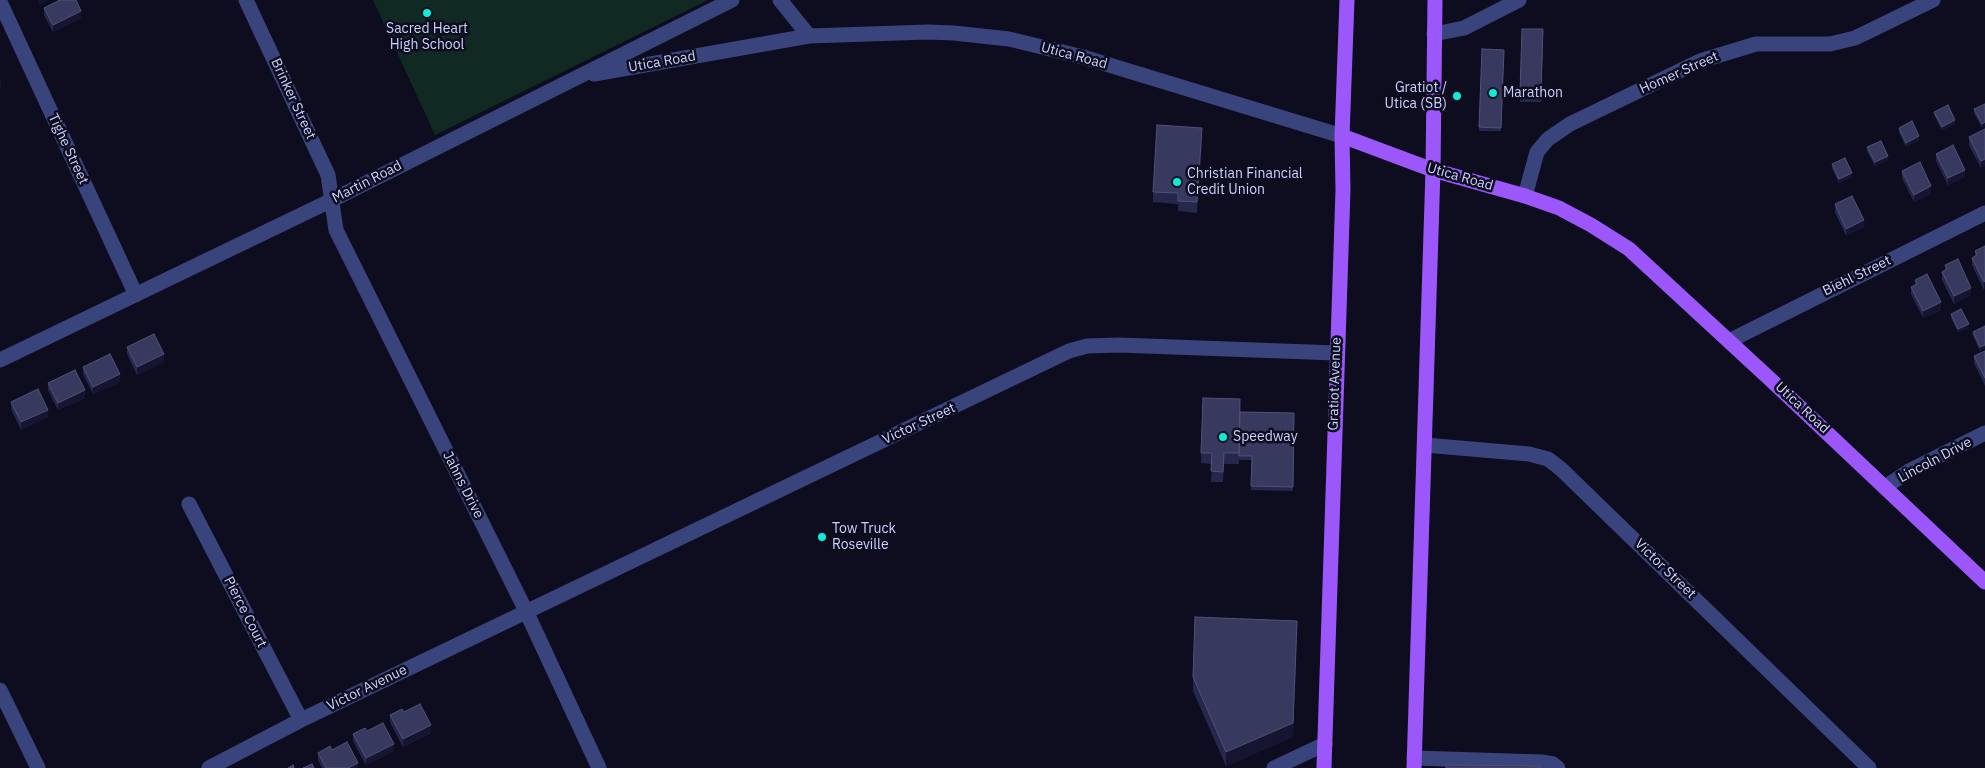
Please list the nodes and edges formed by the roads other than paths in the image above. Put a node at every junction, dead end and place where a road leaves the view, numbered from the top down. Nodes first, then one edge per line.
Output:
1 (246, 0) edge
2 (732, 0) edge
3 (780, 0) edge
4 (1347, 0) edge
5 (1435, 0) edge
6 (1519, 0) edge
7 (1933, 0) edge
8 (0, 2) edge
9 (1434, 34) junction
10 (809, 36) junction
11 (574, 78) junction
12 (1342, 136) junction
13 (1433, 170) junction
14 (1525, 196) junction
15 (330, 201) junction
16 (1985, 213) edge
17 (136, 295) junction
18 (1729, 341) junction
19 (1336, 353) junction
20 (0, 360) edge
21 (1985, 434) edge
22 (1425, 445) junction
23 (1885, 487) junction
24 (189, 504) dead end
25 (1985, 582) edge
26 (526, 612) junction
27 (0, 690) edge
28 (301, 720) junction
29 (1325, 744) junction
30 (1414, 763) edge
31 (38, 768) edge
32 (209, 768) edge
33 (599, 768) edge
34 (1274, 768) edge
35 (1324, 768) edge
36 (1558, 768) edge
37 (1869, 768) edge

1 - 15 street, Brinker Street
2 - 11 street, Martin Road
3 - 10 street
4 - 12 main road, Gratiot Avenue
5 - 9 main road
6 - 9 street
7 - 14 street, Homer Street
8 - 17 street, Tighe Street
9 - 13 main road
10 - 11 street, Utica Road
10 - 12 street, Utica Road
11 - 15 street, Martin Road
12 - 13 main road, Utica Road
12 - 19 main road, Gratiot Avenue
13 - 14 main road, Utica Road
13 - 22 main road
14 - 18 main road, Utica Road
15 - 17 street, Martin Road
15 - 26 street, Jahns Drive
16 - 18 street, Biehl Street
17 - 20 street, Martin Road
18 - 23 main road, Utica Road
19 - 26 street, Victor Street
19 - 29 main road, Gratiot Avenue
21 - 23 street, Lincoln Drive
22 - 30 main road
22 - 37 street, Victor Street
23 - 25 main road, Utica Road
24 - 28 street, Pierce Court
26 - 28 street, Victor Avenue
26 - 33 street, Jahns Drive
27 - 31 street
28 - 32 street, Victor Avenue
29 - 34 street
29 - 35 main road, Gratiot Avenue
30 - 36 street

